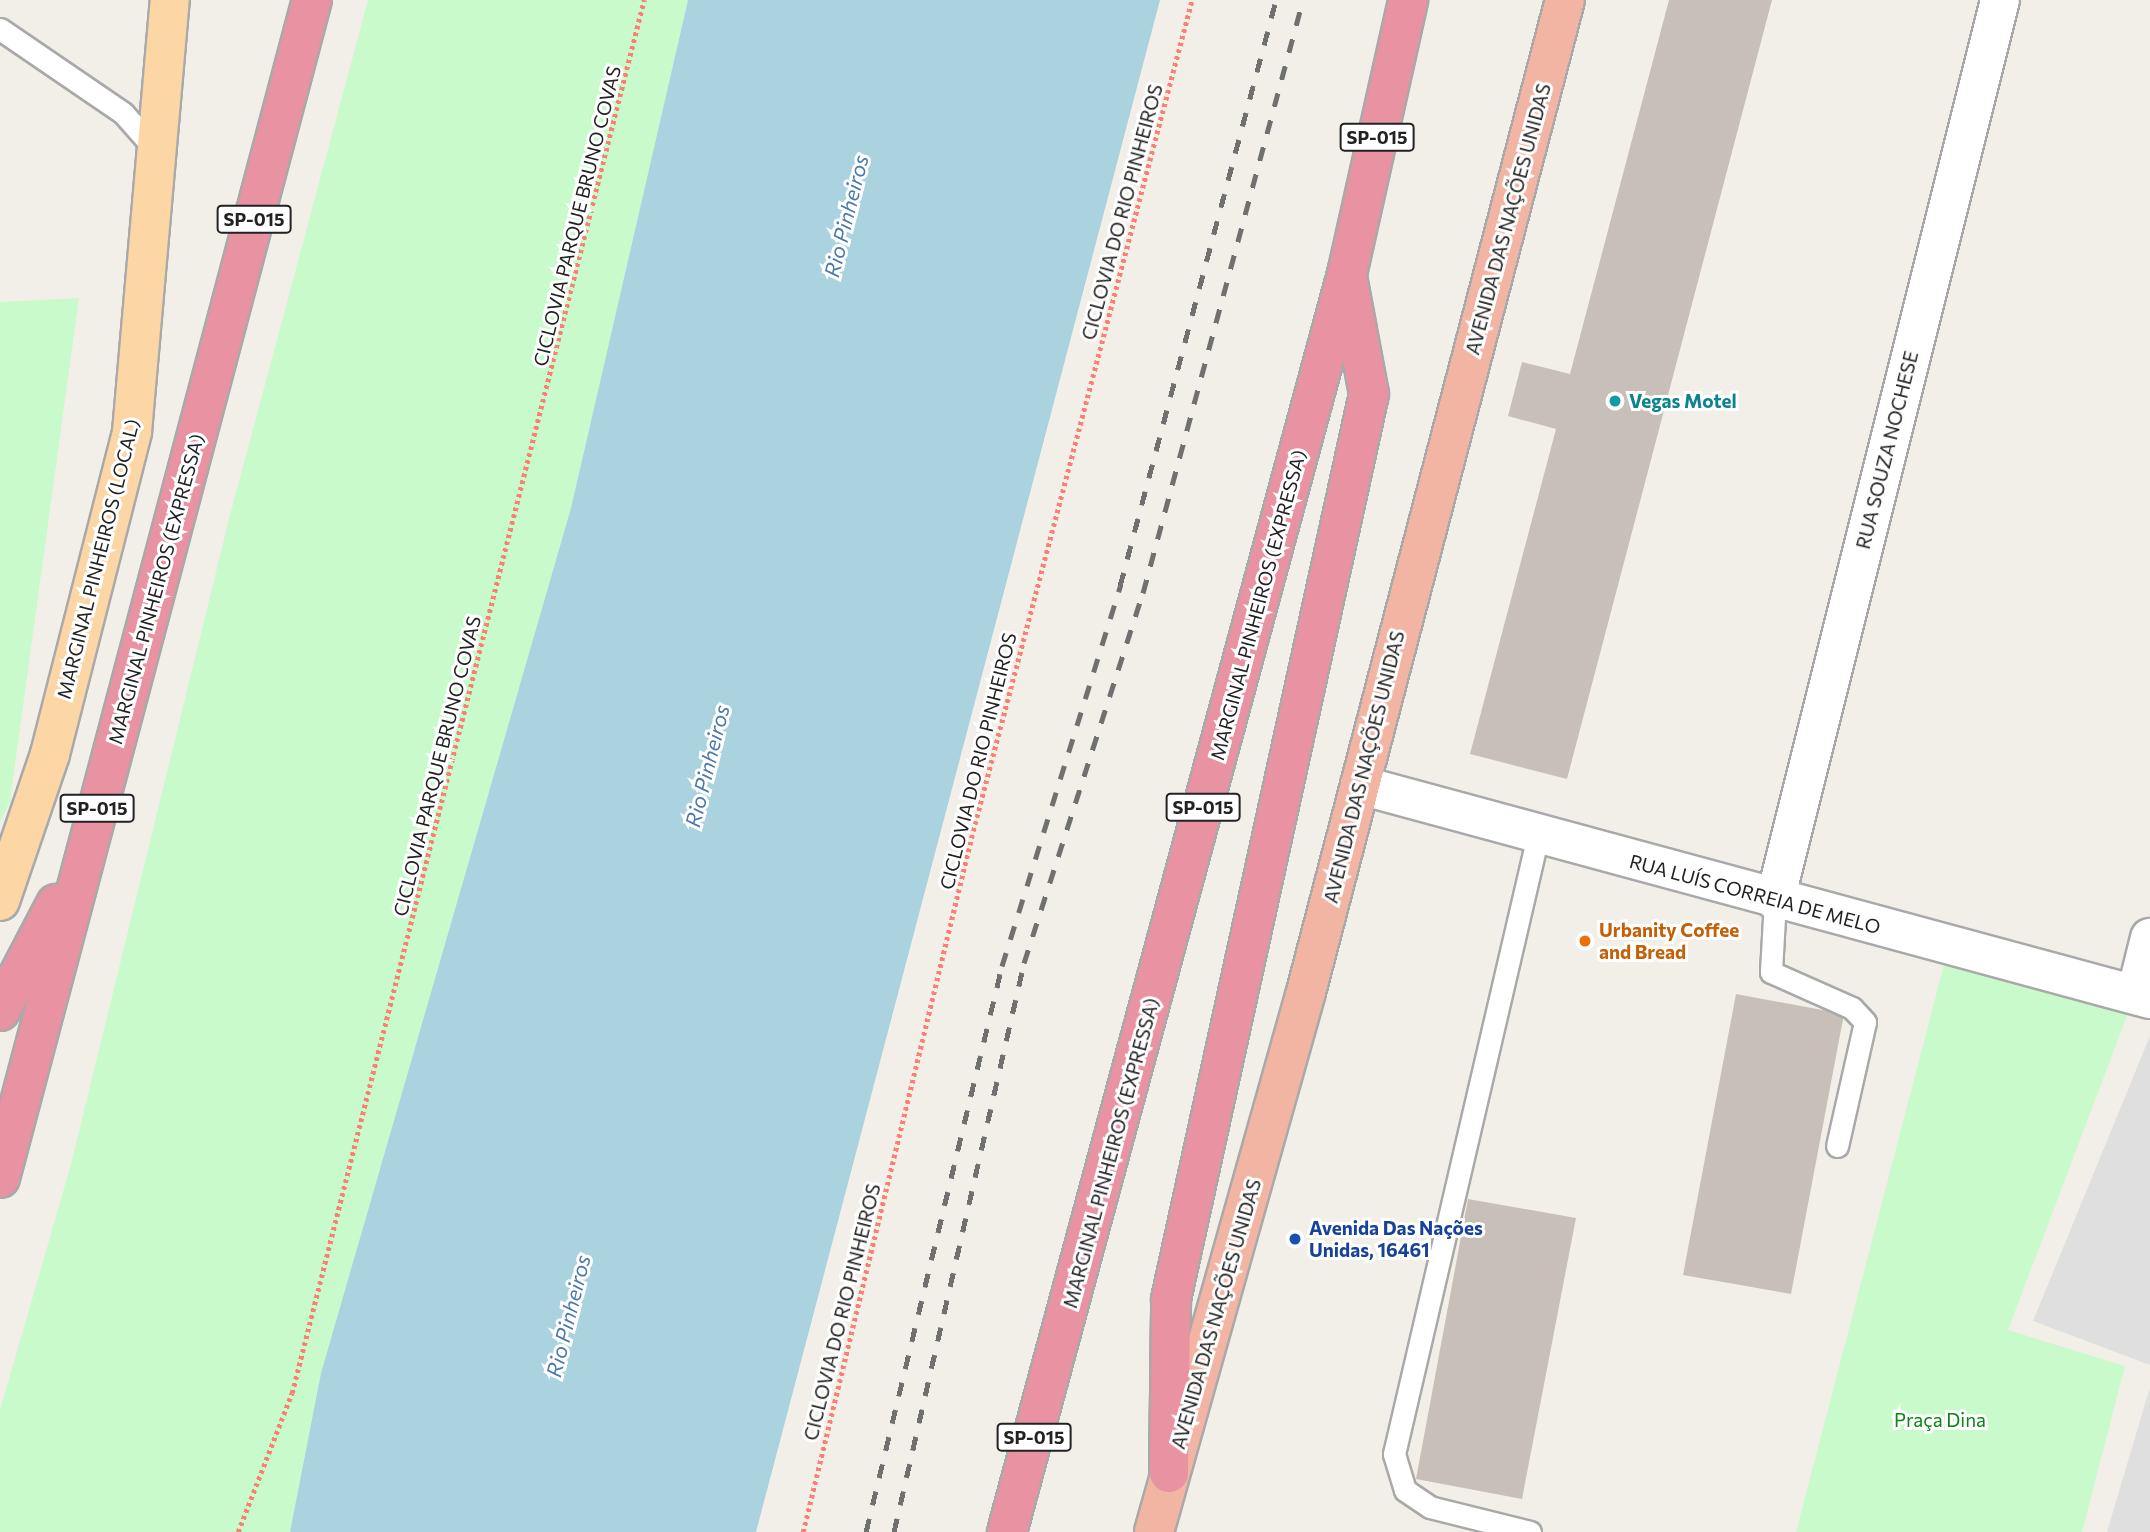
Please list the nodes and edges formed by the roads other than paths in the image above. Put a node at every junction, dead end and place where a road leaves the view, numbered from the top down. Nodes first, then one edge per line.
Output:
1 (170, 0) edge
2 (312, 0) edge
3 (1408, 0) edge
4 (1565, 0) edge
5 (2000, 0) edge
6 (0, 29) edge
7 (154, 148) junction
8 (1347, 274) junction
9 (1360, 785) junction
10 (1538, 835) junction
11 (89, 840) junction
12 (1774, 900) junction
13 (0, 901) edge
14 (2150, 938) edge
15 (2143, 997) edge
16 (0, 1011) edge
17 (1837, 1146) dead end
18 (0, 1178) edge
19 (1169, 1474) junction
20 (1007, 1532) edge
21 (1154, 1532) edge
22 (1530, 1532) edge

1 - 7 main road, MARGINAL PINHEIROS (LOCAL)
2 - 11 highway, MARGINAL PINHEIROS (EXPRESSA) / SP-015
3 - 8 highway, MARGINAL PINHEIROS (EXPRESSA) / SP-015
4 - 9 highway, AVENIDA DAS NAÇÕES UNIDAS
5 - 12 street, RUA SOUZA NOCHESE
6 - 7 lane
7 - 13 main road, MARGINAL PINHEIROS (LOCAL)
8 - 19 highway
8 - 20 highway, MARGINAL PINHEIROS (EXPRESSA) / SP-015
9 - 10 street, RUA LUÍS CORREIA DE MELO
9 - 19 highway, AVENIDA DAS NAÇÕES UNIDAS
10 - 12 street, RUA LUÍS CORREIA DE MELO
10 - 22 lane
11 - 16 highway
11 - 18 highway, MARGINAL PINHEIROS (EXPRESSA) / SP-015
12 - 15 street, RUA LUÍS CORREIA DE MELO
12 - 17 lane
14 - 15 street
19 - 21 highway, AVENIDA DAS NAÇÕES UNIDAS

